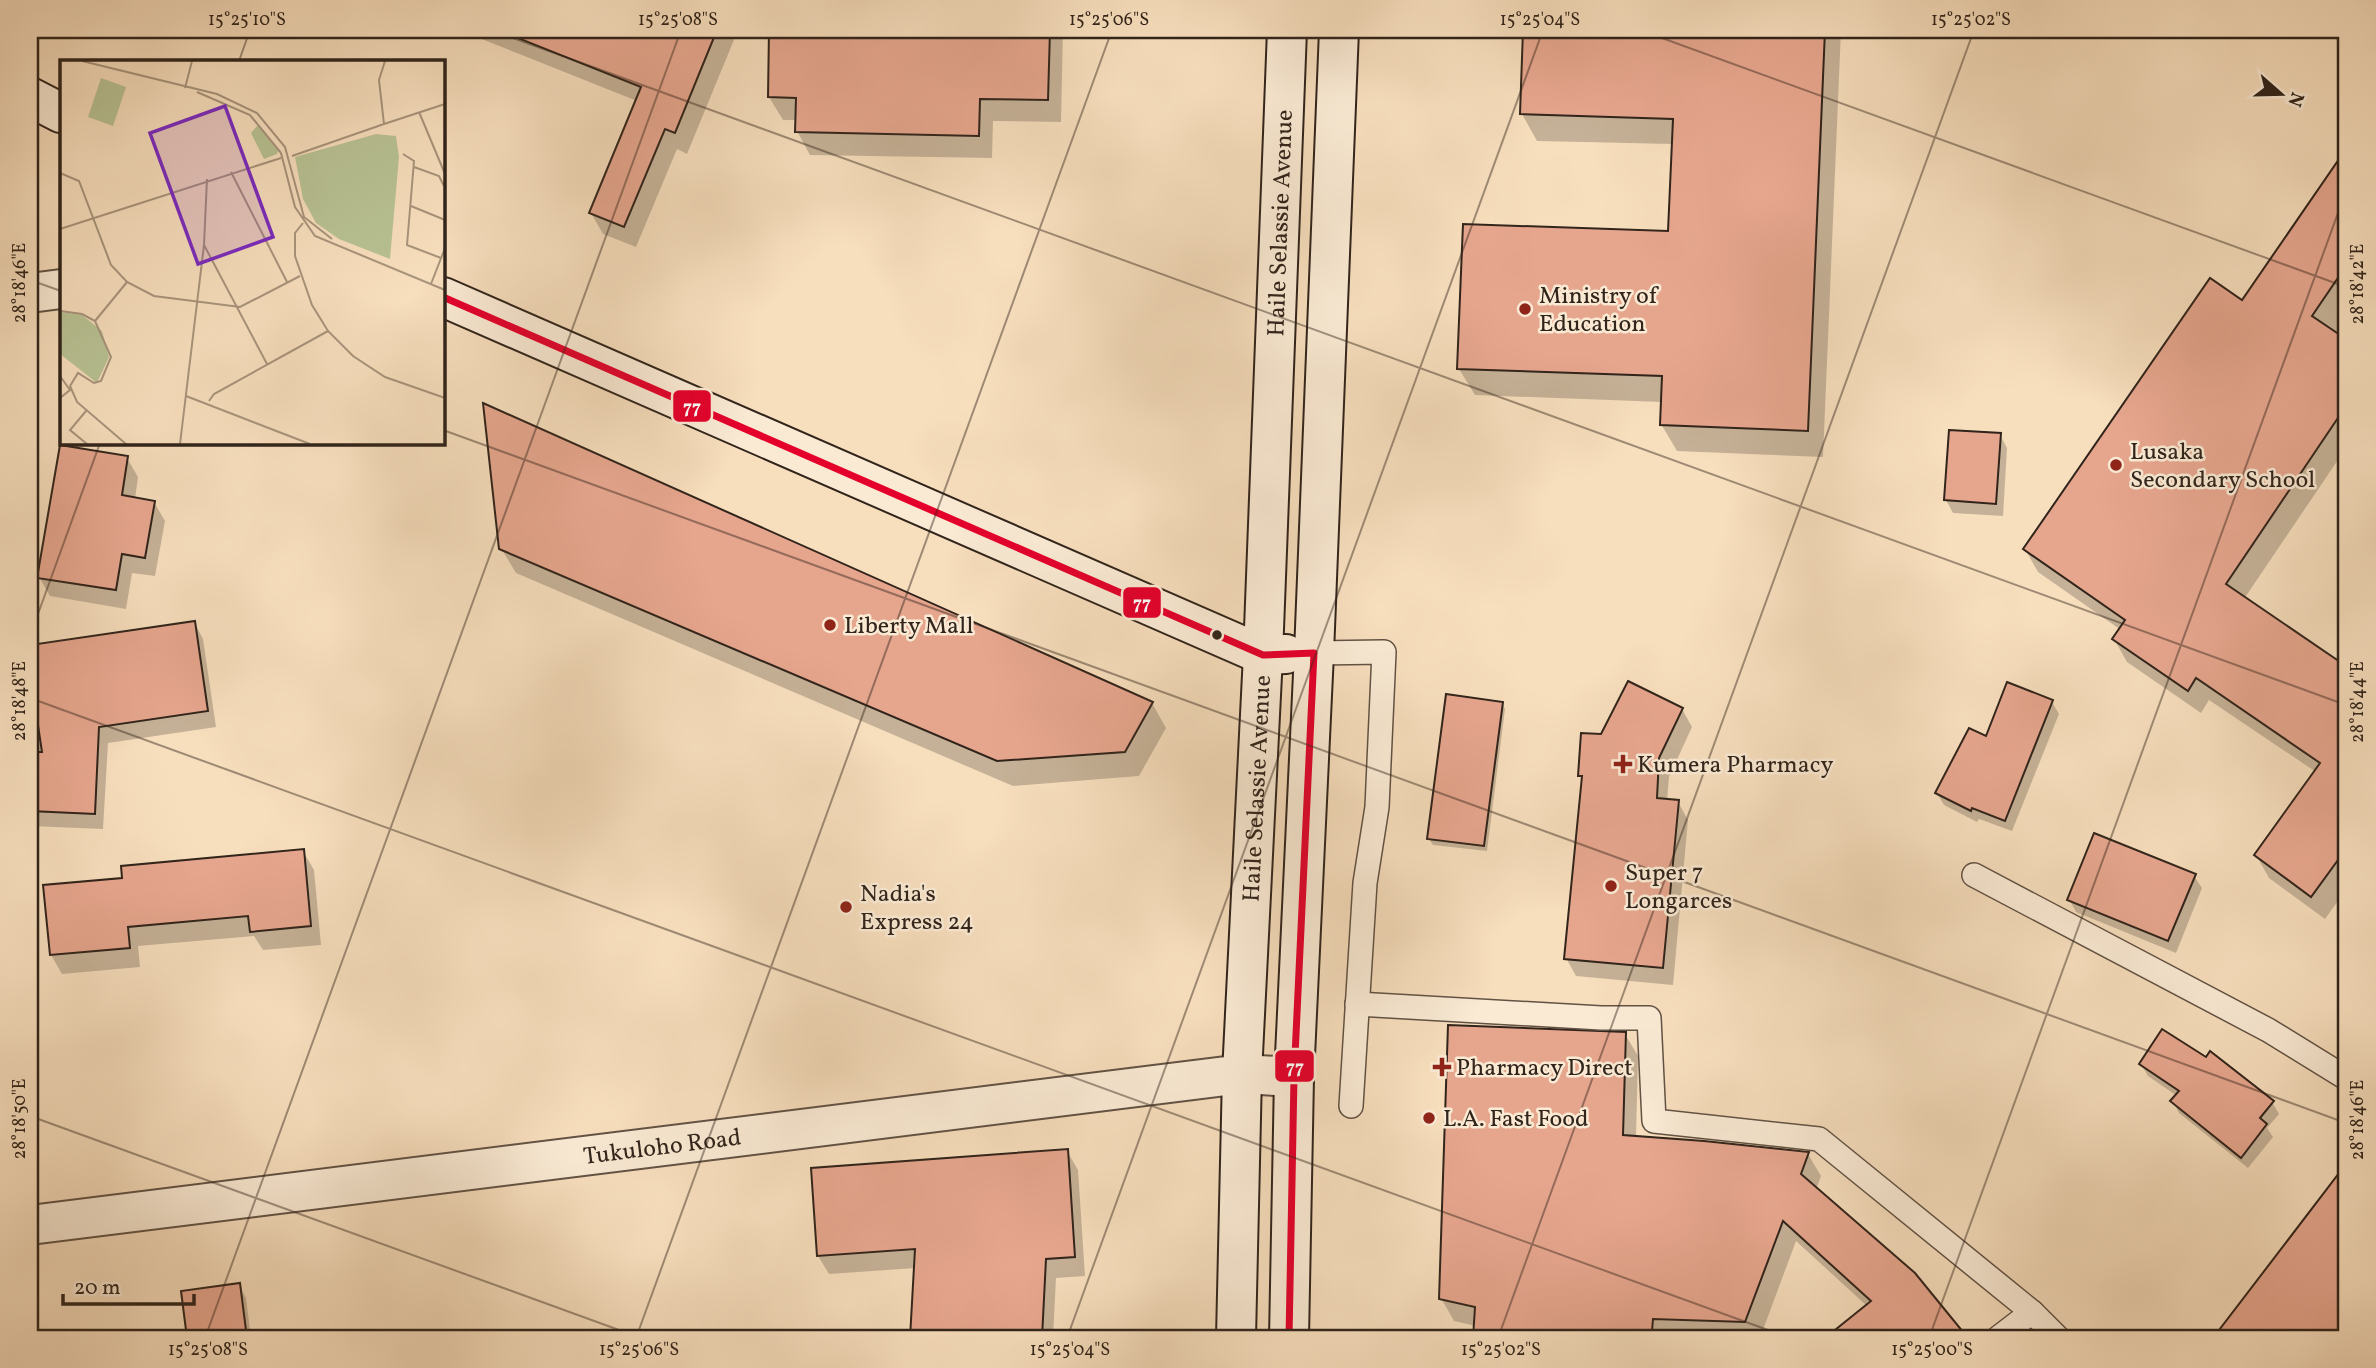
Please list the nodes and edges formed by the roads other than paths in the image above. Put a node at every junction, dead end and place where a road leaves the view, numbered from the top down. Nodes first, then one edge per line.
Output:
1 (1287, 30) edge
2 (1339, 30) edge
3 (30, 97) edge
4 (60, 112) edge
5 (60, 289) edge
6 (30, 293) edge
7 (444, 297) edge
8 (1314, 653) junction
9 (1263, 655) junction
10 (1974, 875) dead end
11 (1357, 1004) junction
12 (1242, 1074) junction
13 (1294, 1077) junction
14 (2346, 1078) edge
15 (1350, 1106) dead end
16 (30, 1225) edge
17 (2032, 1312) junction
18 (1236, 1338) edge
19 (1289, 1338) edge
20 (1998, 1338) edge
21 (2058, 1338) edge

1 - 9 main road, Haile Selassie Avenue
2 - 8 main road
3 - 4 main road
5 - 6 main road
7 - 9 main road
8 - 9 main road
8 - 11 lane
8 - 13 main road
9 - 12 main road, Haile Selassie Avenue
10 - 14 lane
11 - 15 lane
11 - 17 lane
12 - 13 main road, Tukuloho Road
12 - 16 main road, Tukuloho Road
12 - 18 main road, Haile Selassie Avenue
13 - 19 main road
17 - 20 lane
17 - 21 lane

